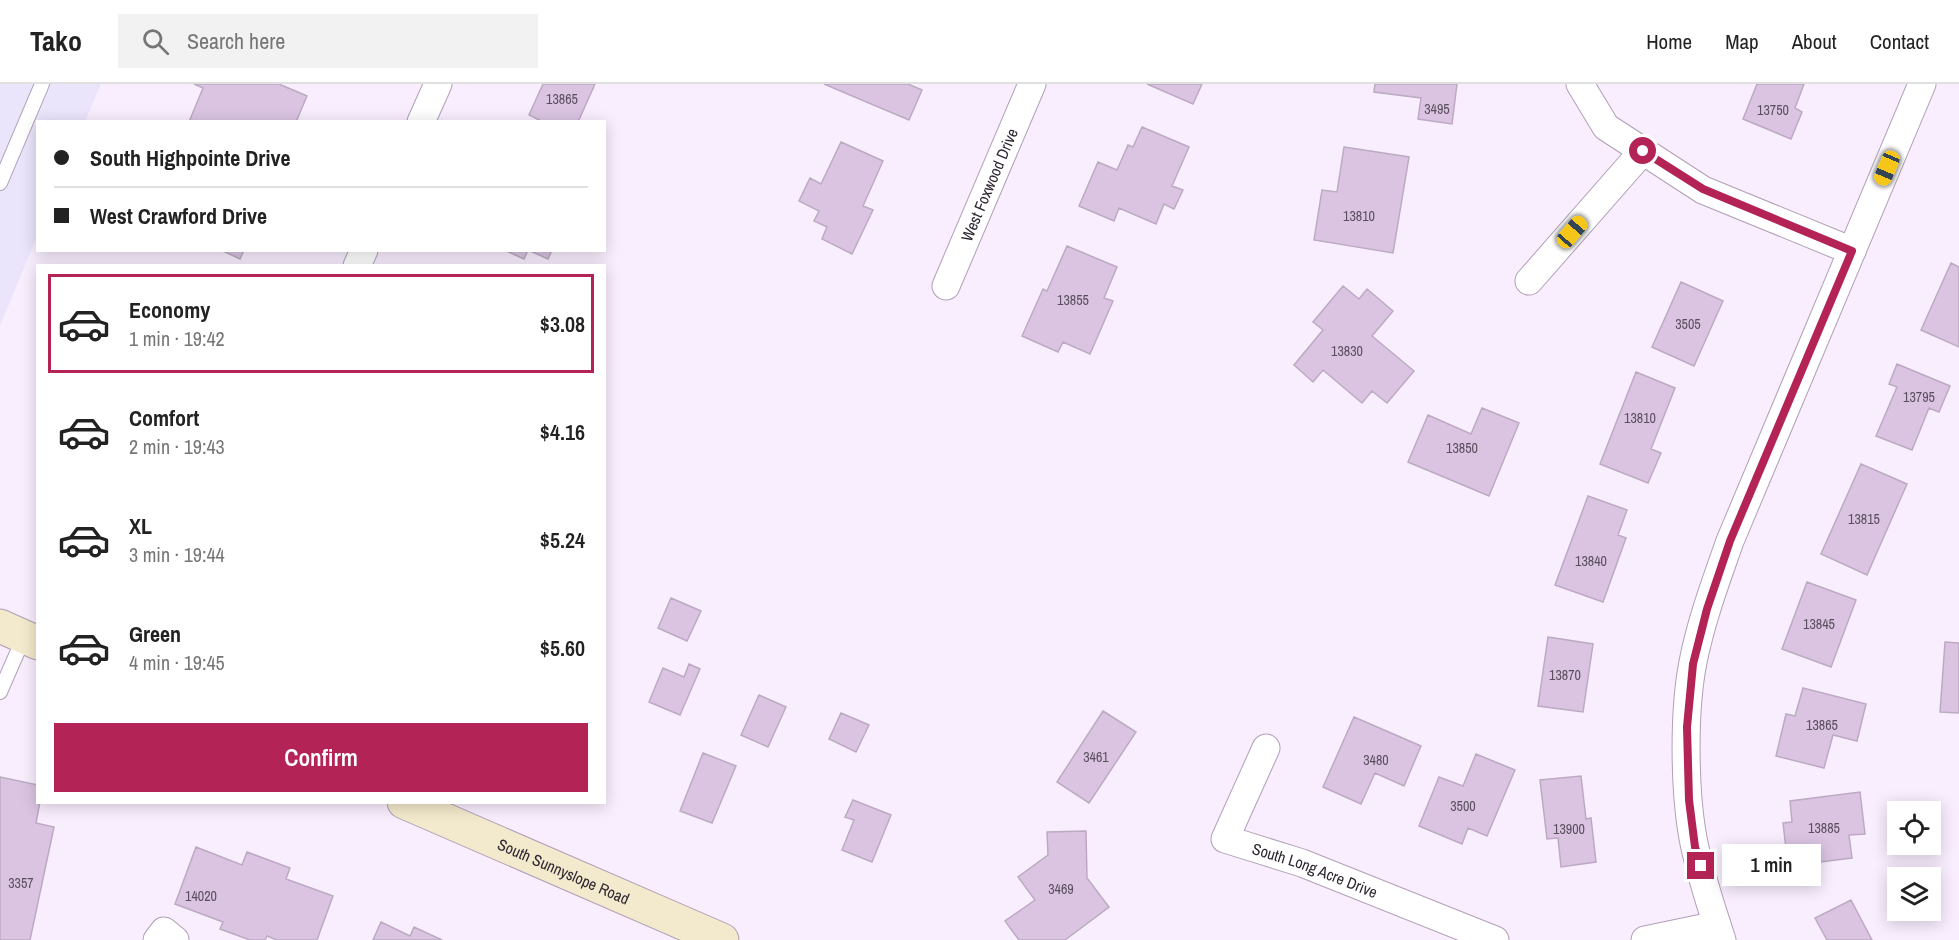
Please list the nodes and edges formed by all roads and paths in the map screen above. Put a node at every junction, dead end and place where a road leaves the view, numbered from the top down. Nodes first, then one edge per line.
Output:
1 (42, 84) edge
2 (438, 84) edge
3 (1032, 84) edge
4 (1580, 84) edge
5 (1922, 84) edge
6 (422, 120) edge
7 (1643, 151) junction
8 (0, 183) edge
9 (1852, 251) junction
10 (1529, 281) dead end
11 (946, 286) dead end
12 (20, 636) edge
13 (0, 692) edge
14 (1266, 748) dead end
15 (409, 804) edge
16 (1720, 932) edge
17 (157, 940) edge
18 (175, 940) edge
19 (722, 940) edge
20 (1495, 940) edge
21 (1645, 940) edge

1 - 8 lane
2 - 6 street
3 - 11 street, West Foxwood Drive
4 - 7 street
5 - 9 street
7 - 9 street
7 - 10 street
9 - 16 street
12 - 13 lane
14 - 20 street, South Long Acre Drive
15 - 19 street, South Sunnyslope Road
16 - 21 street
17 - 18 street

